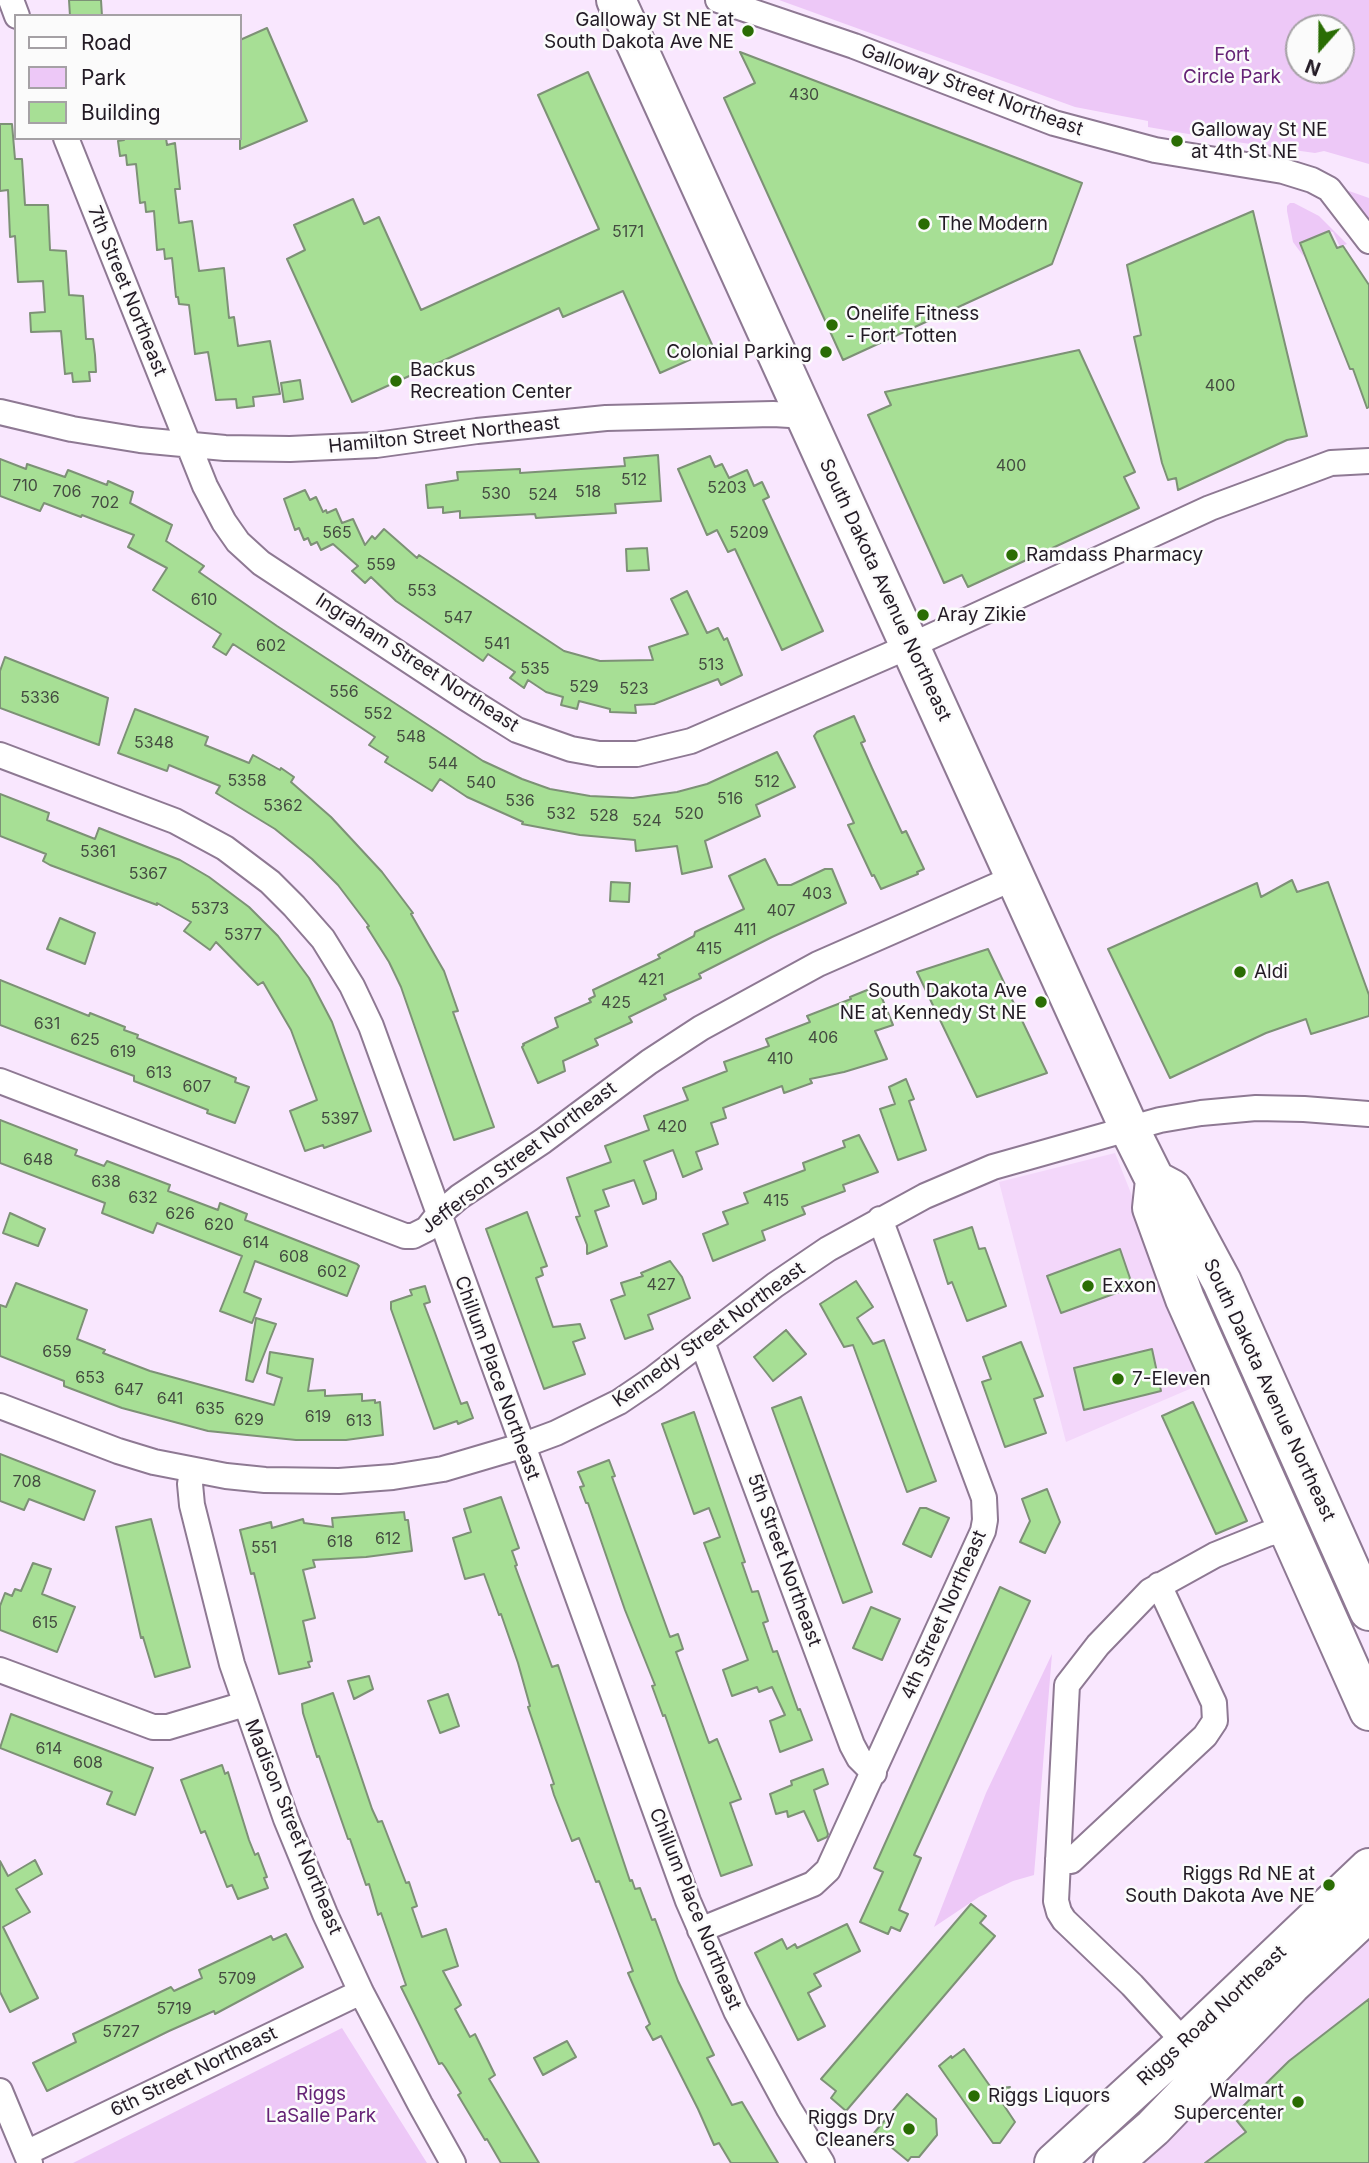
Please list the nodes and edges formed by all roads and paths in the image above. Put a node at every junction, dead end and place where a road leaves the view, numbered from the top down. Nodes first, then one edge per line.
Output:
1 (616, 0) edge
2 (718, 0) edge
3 (67, 140) edge
4 (1369, 242) edge
5 (0, 412) edge
6 (807, 416) junction
7 (189, 444) junction
8 (1369, 461) edge
9 (910, 646) junction
10 (0, 755) edge
11 (1016, 877) junction
12 (0, 1080) edge
13 (1369, 1114) edge
14 (1129, 1128) junction
15 (1155, 1180) junction
16 (438, 1215) junction
17 (880, 1219) junction
18 (702, 1342) junction
19 (0, 1406) edge
20 (521, 1447) junction
21 (192, 1471) junction
22 (1287, 1529) junction
23 (1160, 1585) junction
24 (1369, 1611) edge
25 (0, 1670) edge
26 (245, 1704) junction
27 (1369, 1711) edge
28 (874, 1773) junction
29 (1058, 1859) junction
30 (1369, 1868) edge
31 (1369, 1912) edge
32 (700, 1930) junction
33 (361, 1992) junction
34 (1185, 2043) junction
35 (0, 2091) edge
36 (28, 2158) edge
37 (453, 2163) edge
38 (822, 2163) edge
39 (1054, 2163) edge
40 (1113, 2163) edge

1 - 6 main road, South Dakota Avenue Northeast
2 - 4 street, Galloway Street Northeast
3 - 7 street, 7th Street Northeast
5 - 7 street, Hamilton Street Northeast
6 - 7 street, Hamilton Street Northeast
6 - 9 main road, South Dakota Avenue Northeast
7 - 9 street, Ingraham Street Northeast
8 - 9 street, Ingraham Street Northeast
9 - 11 main road, South Dakota Avenue Northeast
10 - 16 street, Chillum Place Northeast
11 - 14 main road, South Dakota Avenue Northeast
11 - 16 street, Jefferson Street Northeast
12 - 16 street, Jefferson Street Northeast
13 - 14 street, Kennedy Street Northeast
14 - 15 main road, South Dakota Avenue Northeast
14 - 17 street, Kennedy Street Northeast
15 - 22 main road, South Dakota Avenue Northeast
15 - 24 main road, South Dakota Avenue Northeast
16 - 20 street, Chillum Place Northeast
17 - 18 street, Kennedy Street Northeast
17 - 28 street, 4th Street Northeast
18 - 20 street, Kennedy Street Northeast
18 - 28 street, 5th Street Northeast
19 - 21 street, Kennedy Street Northeast
20 - 21 street, Kennedy Street Northeast
20 - 32 street, Chillum Place Northeast
21 - 26 street, Madison Street Northeast
22 - 23 street
22 - 27 main road, South Dakota Avenue Northeast
23 - 29 street
23 - 29 street
25 - 26 street
26 - 33 street, Madison Street Northeast
28 - 32 street, 4th Street Northeast
29 - 34 street
30 - 34 main road, Riggs Road Northeast
31 - 40 main road, Riggs Road Northeast
32 - 38 street, Chillum Place Northeast
33 - 36 street, 6th Street Northeast
33 - 37 street, Madison Street Northeast
34 - 39 main road, Riggs Road Northeast
35 - 36 street

